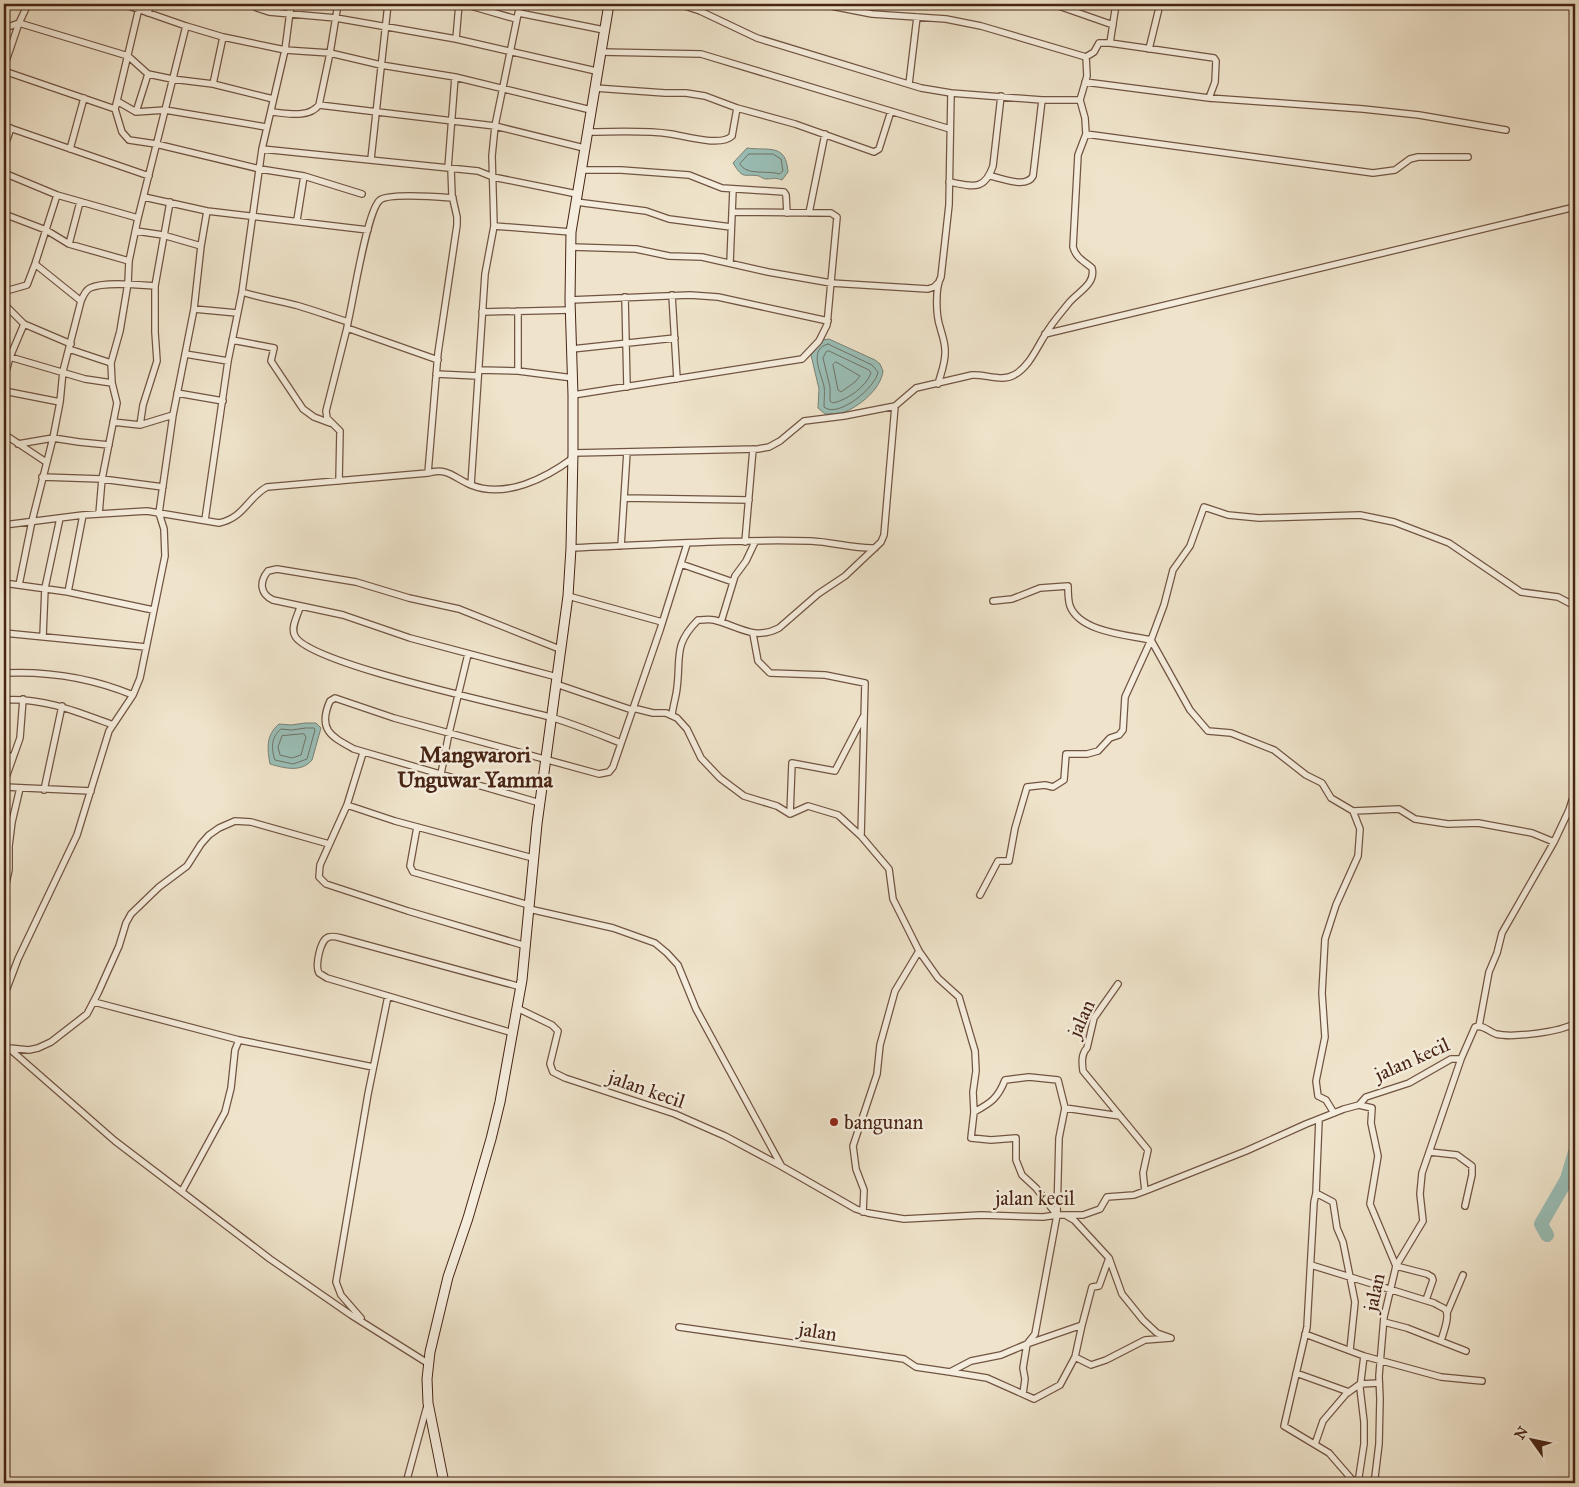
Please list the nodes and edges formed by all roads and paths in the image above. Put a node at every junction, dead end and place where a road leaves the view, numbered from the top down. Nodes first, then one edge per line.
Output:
1 (28, 4) edge
2 (123, 4) edge
3 (151, 4) edge
4 (249, 4) edge
5 (291, 4) edge
6 (338, 4) edge
7 (388, 4) edge
8 (459, 4) edge
9 (464, 4) edge
10 (520, 4) edge
11 (608, 4) edge
12 (679, 4) edge
13 (701, 4) edge
14 (821, 4) edge
15 (1053, 4) edge
16 (1116, 4) edge
17 (1160, 4) edge
18 (139, 8) junction
19 (700, 11) junction
20 (148, 13) junction
21 (519, 14) junction
22 (289, 15) junction
23 (917, 17) junction
24 (336, 18) junction
25 (19, 23) junction
26 (4, 25) edge
27 (1113, 25) junction
28 (186, 26) junction
29 (385, 26) junction
30 (604, 30) junction
31 (223, 37) junction
32 (456, 39) junction
33 (1110, 44) junction
34 (1149, 49) junction
35 (285, 50) junction
36 (510, 50) junction
37 (600, 52) junction
38 (330, 53) junction
39 (128, 56) junction
40 (1086, 57) junction
41 (380, 65) junction
42 (4, 67) edge
43 (4, 71) edge
44 (596, 71) junction
45 (148, 74) junction
46 (455, 77) junction
47 (172, 79) junction
48 (1085, 82) junction
49 (213, 84) junction
50 (909, 84) junction
51 (595, 88) junction
52 (503, 90) junction
53 (951, 93) junction
54 (1001, 96) junction
55 (84, 98) junction
56 (1209, 98) junction
57 (273, 99) junction
58 (1042, 100) junction
59 (1080, 100) junction
60 (118, 102) junction
61 (319, 105) junction
62 (737, 108) junction
63 (115, 109) junction
64 (165, 110) junction
65 (591, 110) junction
66 (892, 111) junction
67 (136, 112) junction
68 (271, 112) junction
69 (376, 112) junction
70 (451, 122) junction
71 (4, 126) edge
72 (495, 126) junction
73 (266, 127) junction
74 (11, 128) junction
75 (950, 129) junction
76 (1506, 130) dead end
77 (588, 132) junction
78 (825, 134) junction
79 (1086, 134) junction
80 (156, 144) junction
81 (4, 148) edge
82 (584, 148) junction
83 (70, 149) junction
84 (262, 149) junction
85 (1468, 157) dead end
86 (371, 159) junction
87 (449, 168) junction
88 (260, 169) junction
89 (580, 170) junction
90 (4, 174) edge
91 (150, 176) junction
92 (304, 176) junction
93 (990, 176) junction
94 (493, 177) junction
95 (949, 182) junction
96 (733, 189) junction
97 (362, 194) dead end
98 (57, 195) junction
99 (144, 197) junction
100 (452, 198) junction
101 (577, 198) junction
102 (80, 202) junction
103 (170, 202) junction
104 (1575, 207) edge
105 (208, 211) junction
106 (732, 212) junction
107 (787, 213) junction
108 (809, 213) junction
109 (4, 214) edge
110 (251, 215) junction
111 (138, 218) junction
112 (297, 220) junction
113 (494, 226) junction
114 (731, 227) junction
115 (46, 230) junction
116 (368, 230) junction
117 (136, 231) junction
118 (571, 232) junction
119 (163, 235) junction
120 (69, 244) junction
121 (201, 246) junction
122 (571, 247) junction
123 (129, 261) junction
124 (730, 263) junction
125 (35, 264) junction
126 (128, 283) junction
127 (831, 283) junction
128 (938, 283) junction
129 (155, 286) junction
130 (242, 292) junction
131 (4, 294) edge
132 (672, 295) junction
133 (625, 297) junction
134 (570, 300) junction
135 (81, 301) junction
136 (4, 304) edge
137 (194, 308) junction
138 (571, 310) junction
139 (518, 311) junction
140 (482, 312) junction
141 (236, 313) junction
142 (828, 321) junction
143 (24, 324) junction
144 (348, 325) junction
145 (1045, 334) junction
146 (675, 338) junction
147 (232, 340) junction
148 (626, 342) junction
149 (70, 346) junction
150 (572, 348) junction
151 (185, 354) junction
152 (10, 357) junction
153 (438, 360) junction
154 (228, 361) junction
155 (111, 363) junction
156 (63, 371) junction
157 (518, 371) junction
158 (478, 373) junction
159 (436, 374) junction
160 (573, 378) junction
161 (4, 379) edge
162 (677, 379) junction
163 (112, 383) junction
164 (938, 384) junction
165 (627, 387) junction
166 (4, 390) edge
167 (177, 393) junction
168 (574, 395) junction
169 (223, 401) junction
170 (60, 402) junction
171 (896, 406) junction
172 (173, 415) junction
173 (114, 422) junction
174 (332, 423) junction
175 (140, 425) junction
176 (4, 434) edge
177 (53, 438) junction
178 (18, 444) junction
179 (109, 445) junction
180 (753, 449) junction
181 (627, 452) junction
182 (573, 456) junction
183 (46, 462) junction
184 (428, 473) junction
185 (42, 477) junction
186 (102, 479) junction
187 (339, 481) junction
188 (472, 485) junction
189 (163, 487) junction
190 (624, 498) junction
191 (748, 500) junction
192 (99, 514) junction
193 (159, 514) junction
194 (83, 515) junction
195 (60, 518) junction
196 (205, 520) junction
197 (32, 521) junction
198 (4, 524) edge
199 (745, 542) junction
200 (755, 542) junction
201 (687, 544) junction
202 (621, 546) junction
203 (571, 548) junction
204 (876, 548) junction
205 (681, 564) junction
206 (733, 582) junction
207 (4, 583) edge
208 (19, 584) junction
209 (45, 588) junction
210 (68, 592) junction
211 (568, 596) junction
212 (993, 601) dead end
213 (300, 606) junction
214 (1575, 606) edge
215 (153, 610) junction
216 (662, 622) junction
217 (721, 622) junction
218 (4, 633) edge
219 (752, 634) junction
220 (43, 636) junction
221 (1151, 640) junction
222 (146, 647) junction
223 (562, 650) junction
224 (468, 654) junction
225 (4, 673) edge
226 (557, 681) junction
227 (133, 695) junction
228 (458, 695) junction
229 (23, 699) junction
230 (4, 700) edge
231 (62, 706) junction
232 (633, 709) junction
233 (672, 715) junction
234 (864, 715) junction
235 (552, 718) junction
236 (113, 725) junction
237 (449, 733) junction
238 (621, 743) junction
239 (363, 753) junction
240 (4, 755) edge
241 (13, 757) junction
242 (545, 759) junction
243 (441, 774) junction
244 (4, 785) edge
245 (20, 788) junction
246 (44, 790) junction
247 (91, 791) junction
248 (1575, 791) edge
249 (540, 803) junction
250 (347, 805) junction
251 (1354, 811) junction
252 (790, 814) junction
253 (417, 827) junction
254 (861, 836) junction
255 (1554, 842) junction
256 (329, 844) junction
257 (533, 858) junction
258 (4, 893) edge
259 (980, 895) dead end
260 (529, 907) junction
261 (526, 946) junction
262 (919, 951) junction
263 (1118, 984) dead end
264 (521, 986) junction
265 (4, 996) edge
266 (388, 996) junction
267 (94, 1002) junction
268 (518, 1008) junction
269 (1575, 1023) edge
270 (1479, 1026) junction
271 (513, 1033) junction
272 (239, 1040) junction
273 (6, 1046) edge
274 (1461, 1059) junction
275 (374, 1067) junction
276 (1359, 1105) junction
277 (1065, 1108) junction
278 (974, 1112) junction
279 (1334, 1113) junction
280 (1120, 1116) junction
281 (1319, 1119) junction
282 (1430, 1152) junction
283 (781, 1166) junction
284 (182, 1191) junction
285 (1145, 1191) junction
286 (1316, 1193) junction
287 (1466, 1206) dead end
288 (863, 1212) junction
289 (1057, 1215) junction
290 (1067, 1216) junction
291 (1109, 1258) junction
292 (1311, 1265) junction
293 (1396, 1266) junction
294 (1463, 1275) dead end
295 (1350, 1277) junction
296 (1390, 1288) junction
297 (1426, 1300) junction
298 (1448, 1313) junction
299 (1384, 1322) junction
300 (365, 1324) junction
301 (1082, 1325) junction
302 (679, 1327) dead end
303 (1305, 1334) junction
304 (1441, 1341) junction
305 (1027, 1344) junction
306 (1350, 1350) junction
307 (1466, 1351) dead end
308 (1364, 1356) junction
309 (1075, 1357) junction
310 (1380, 1359) junction
311 (428, 1364) junction
312 (950, 1372) junction
313 (1296, 1373) junction
314 (1482, 1382) dead end
315 (1379, 1383) junction
316 (1360, 1384) junction
317 (1349, 1392) junction
318 (1023, 1394) junction
319 (428, 1403) junction
320 (1315, 1444) junction
321 (406, 1483) edge
322 (444, 1483) edge
323 (1357, 1483) edge
324 (1372, 1483) edge

1 - 25 street
2 - 18 street
3 - 20 street
4 - 22 street
5 - 22 street
6 - 24 street
7 - 29 street
8 - 32 street
9 - 21 street
10 - 21 street
11 - 30 street
12 - 19 street
13 - 19 street
14 - 23 street
15 - 27 street
16 - 27 street
17 - 34 street
18 - 20 street
18 - 39 street
19 - 50 street
20 - 28 street
21 - 30 street
21 - 36 street
22 - 24 street
22 - 35 street
23 - 40 street
23 - 50 street
24 - 29 street
24 - 38 street
25 - 26 street
25 - 39 street
25 - 42 street
27 - 33 street
28 - 31 street
28 - 47 street
29 - 32 street
29 - 41 street
30 - 37 street
31 - 35 street
31 - 49 street
32 - 36 street
33 - 34 street
33 - 40 street
34 - 56 street
35 - 38 street
35 - 57 street
36 - 44 street
36 - 52 street
37 - 44 street
37 - 66 street
38 - 41 street
38 - 61 street
39 - 45 street
39 - 60 street
40 - 48 street
41 - 46 street
41 - 69 street
43 - 55 street
44 - 51 street
45 - 47 street
45 - 67 street
46 - 52 street
46 - 70 street
47 - 49 street
47 - 64 street
48 - 56 street
48 - 59 street
49 - 57 street
50 - 53 street
51 - 62 street
51 - 65 street
52 - 65 street
52 - 72 street
53 - 54 street
53 - 75 street
54 - 58 street
54 - 93 street
55 - 63 street
55 - 83 street
56 - 76 street
57 - 68 street
58 - 59 street
58 - 93 street
59 - 79 street
60 - 63 street
60 - 67 street
61 - 68 street
61 - 69 street
62 - 77 street
62 - 78 street
63 - 80 street
64 - 67 street
64 - 73 street
64 - 80 street
65 - 77 street
66 - 75 street
66 - 78 street
68 - 73 street
69 - 70 street
69 - 86 street
70 - 72 street
70 - 87 street
71 - 74 street
72 - 82 street
72 - 94 street
73 - 84 street
74 - 81 street
74 - 83 street
75 - 95 street
77 - 82 street
78 - 108 street
79 - 85 street
79 - 145 street
80 - 88 street
80 - 91 street
82 - 89 street
83 - 91 street
84 - 86 street
84 - 88 street
86 - 87 street
87 - 94 street
87 - 100 street
88 - 92 street
88 - 110 street
89 - 96 street
89 - 101 street
90 - 98 street
91 - 99 street
92 - 97 street
92 - 112 street
93 - 95 street
94 - 101 street
94 - 113 street
95 - 128 street
96 - 106 street
96 - 107 street
98 - 102 street
98 - 115 street
99 - 103 street
99 - 111 street
100 - 116 street
100 - 153 street
101 - 114 street
101 - 118 street
102 - 111 street
102 - 120 street
103 - 105 street
103 - 119 street
104 - 145 street
105 - 110 street
105 - 121 street
106 - 107 street
106 - 114 street
107 - 108 street
108 - 127 street
109 - 115 street
110 - 112 street
110 - 130 street
111 - 117 street
112 - 116 street
113 - 118 street
113 - 140 street
114 - 124 street
115 - 120 street
115 - 125 street
116 - 144 street
117 - 119 street
117 - 123 street
118 - 122 street
119 - 121 street
119 - 129 street
120 - 123 street
121 - 137 street
122 - 124 street
122 - 134 street
123 - 126 street
124 - 127 street
125 - 131 street
125 - 135 street
126 - 129 street
126 - 135 street
126 - 155 street
127 - 128 street
127 - 142 street
128 - 164 street
129 - 175 street
130 - 141 street
130 - 144 street
132 - 133 street
132 - 142 street
132 - 146 street
133 - 134 street
133 - 148 street
134 - 138 street
135 - 149 street
136 - 143 street
137 - 141 street
137 - 151 street
138 - 139 street
138 - 150 street
139 - 140 street
139 - 157 street
140 - 158 street
141 - 147 street
142 - 162 street
143 - 149 street
143 - 152 street
144 - 153 street
144 - 174 street
145 - 164 street
146 - 148 street
146 - 162 street
147 - 154 street
147 - 174 street
148 - 150 street
148 - 165 street
149 - 155 street
149 - 156 street
150 - 160 street
151 - 154 street
151 - 167 street
152 - 156 street
152 - 161 street
153 - 159 street
154 - 169 street
155 - 163 street
156 - 163 street
156 - 170 street
157 - 158 street
157 - 160 street
158 - 159 street
158 - 188 street
159 - 184 street
160 - 168 street
162 - 165 street
163 - 173 street
164 - 171 street
165 - 168 street
166 - 170 street
167 - 169 street
167 - 172 street
168 - 182 street
169 - 196 street
170 - 177 street
171 - 180 street
171 - 204 street
172 - 175 street
172 - 189 street
173 - 175 street
173 - 179 street
174 - 187 street
176 - 178 street
177 - 178 street
177 - 179 street
177 - 183 street
178 - 183 street
179 - 186 street
180 - 181 street
180 - 191 street
181 - 182 street
181 - 190 street
182 - 188 street
182 - 203 street
183 - 185 street
184 - 187 street
184 - 188 street
185 - 186 street
185 - 197 street
186 - 189 street
186 - 192 street
187 - 196 street
189 - 193 street
190 - 191 street
190 - 202 street
191 - 199 street
192 - 193 street
192 - 194 street
193 - 196 street
193 - 215 street
194 - 195 street
194 - 210 street
195 - 197 street
195 - 209 street
197 - 198 street
197 - 208 street
199 - 200 street
199 - 201 street
200 - 204 street
200 - 206 street
201 - 202 street
201 - 205 street
202 - 203 street
203 - 211 street
204 - 219 street
205 - 206 street
205 - 216 street
206 - 217 street
207 - 208 street
208 - 209 street
209 - 210 street
209 - 220 street
210 - 215 street
211 - 216 street
211 - 223 street
212 - 221 street
213 - 223 street
213 - 224 street
213 - 228 street
214 - 221 street
215 - 222 street
216 - 232 street
217 - 219 street
217 - 233 street
218 - 220 street
219 - 234 street
220 - 222 street
221 - 251 street
221 - 259 street
222 - 227 street
223 - 226 street
224 - 226 street
224 - 228 street
225 - 227 street
226 - 232 street
226 - 235 street
227 - 236 street
228 - 235 street
228 - 237 street
229 - 230 street
229 - 231 street
229 - 241 street
231 - 236 street
231 - 246 street
232 - 233 street
232 - 238 street
233 - 252 street
234 - 252 street
234 - 254 street
235 - 238 street
235 - 242 street
236 - 247 street
237 - 239 street
237 - 242 street
237 - 243 street
238 - 242 street
239 - 243 street
239 - 250 street
240 - 241 street
241 - 244 street
242 - 249 street
243 - 249 street
244 - 245 street
245 - 246 street
245 - 258 street
246 - 247 street
247 - 265 street
248 - 255 street
249 - 257 street
250 - 253 street
250 - 256 street
251 - 255 street
251 - 279 street
252 - 254 street
253 - 257 street
253 - 260 street
254 - 262 street
255 - 270 street
256 - 261 street
256 - 267 street
257 - 260 street
260 - 261 street
260 - 283 street
261 - 264 street
262 - 278 street
262 - 288 street
263 - 280 street, jalan
264 - 266 street
264 - 268 street
266 - 271 street
266 - 275 street
267 - 272 street
267 - 273 street
268 - 271 street
268 - 283 street, jalan kecil
269 - 270 street
270 - 274 street, jalan kecil
271 - 311 street
272 - 275 street
272 - 284 street
273 - 284 street
274 - 276 street, jalan kecil
274 - 282 street
275 - 300 street
276 - 279 street, jalan kecil
276 - 293 street, jalan
277 - 278 street
277 - 280 street
277 - 289 street
278 - 289 street
279 - 281 street, jalan kecil
280 - 285 street, jalan
281 - 285 street, jalan kecil
281 - 286 street
282 - 287 street
282 - 293 street
283 - 288 street, jalan kecil
284 - 300 street
285 - 290 street, jalan kecil
286 - 292 street
286 - 295 street, jalan
288 - 289 street, jalan kecil
289 - 290 street, jalan kecil
289 - 305 street
290 - 291 street
291 - 301 street, jalan
291 - 309 street
292 - 295 street, jalan
292 - 303 street
293 - 296 street, jalan
293 - 297 street
294 - 298 street
295 - 296 street
295 - 306 street, jalan
296 - 297 street
296 - 299 street, jalan
297 - 298 street
298 - 304 street
299 - 304 street
299 - 310 street, jalan
300 - 311 street
301 - 305 street
301 - 309 street, jalan
302 - 312 street, jalan
303 - 306 street
303 - 313 street
304 - 307 street
305 - 312 street
305 - 318 street
306 - 308 street
308 - 310 street
308 - 316 street
309 - 318 street, jalan
310 - 314 street
310 - 315 street, jalan
311 - 319 street
312 - 318 street, jalan
313 - 317 street
313 - 320 street
315 - 316 street
315 - 324 street, jalan
316 - 317 street
316 - 323 street
317 - 320 street
319 - 321 street
319 - 322 street
320 - 323 street

